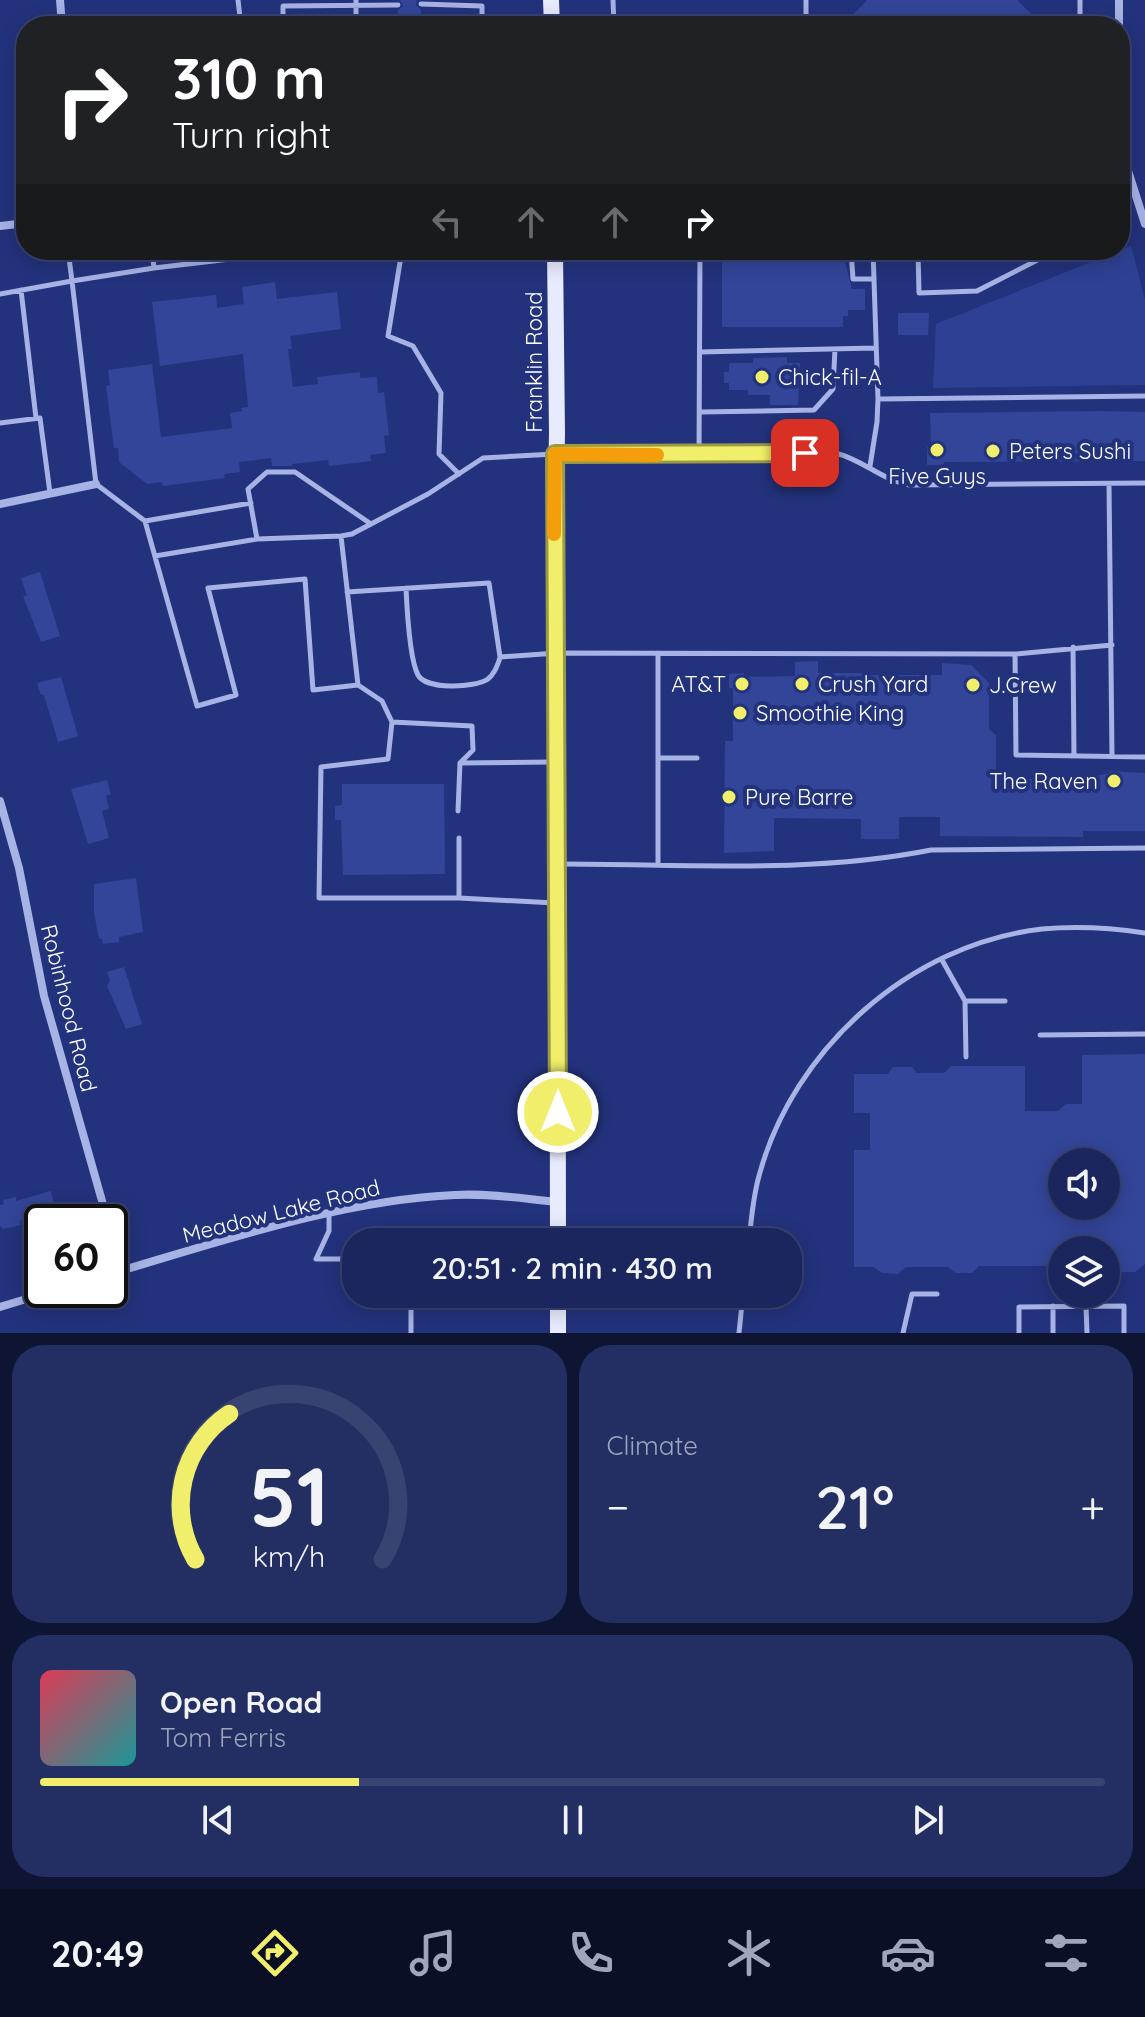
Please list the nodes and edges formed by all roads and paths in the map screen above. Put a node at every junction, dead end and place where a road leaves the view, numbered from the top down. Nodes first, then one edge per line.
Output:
1 (356, 3) edge
2 (421, 4) dead end
3 (398, 5) dead end
4 (283, 16) edge
5 (482, 16) edge
6 (1130, 176) edge
7 (1144, 217) edge
8 (69, 260) edge
9 (153, 260) edge
10 (222, 260) edge
11 (400, 260) edge
12 (555, 260) edge
13 (700, 260) edge
14 (852, 260) edge
15 (873, 260) edge
16 (918, 260) edge
17 (1037, 260) edge
18 (154, 268) junction
19 (874, 279) junction
20 (72, 281) junction
21 (21, 290) junction
22 (0, 294) edge
23 (875, 348) junction
24 (835, 349) junction
25 (700, 352) junction
26 (1145, 396) edge
27 (878, 399) junction
28 (700, 412) junction
29 (36, 418) junction
30 (0, 423) edge
31 (555, 454) junction
32 (699, 455) junction
33 (870, 466) junction
34 (459, 474) junction
35 (1145, 483) edge
36 (96, 484) junction
37 (1109, 484) junction
38 (50, 494) junction
39 (251, 503) junction
40 (0, 504) edge
41 (145, 521) junction
42 (371, 524) junction
43 (341, 536) junction
44 (257, 539) junction
45 (155, 556) junction
46 (406, 588) junction
47 (347, 592) junction
48 (1112, 645) junction
49 (1073, 647) junction
50 (557, 653) junction
51 (658, 653) junction
52 (1015, 654) junction
53 (500, 657) junction
54 (358, 685) junction
55 (392, 722) junction
56 (1074, 756) junction
57 (1112, 756) junction
58 (1145, 757) edge
59 (658, 758) junction
60 (697, 758) dead end
61 (557, 762) junction
62 (460, 763) junction
63 (0, 801) edge
64 (458, 811) dead end
65 (459, 838) dead end
66 (1145, 848) edge
67 (557, 864) junction
68 (658, 864) junction
69 (459, 898) junction
70 (557, 903) junction
71 (1145, 933) edge
72 (942, 960) junction
73 (965, 1001) junction
74 (1005, 1001) dead end
75 (1145, 1034) edge
76 (1040, 1035) dead end
77 (966, 1057) dead end
78 (559, 1202) junction
79 (103, 1204) edge
80 (329, 1213) junction
81 (558, 1228) edge
82 (751, 1228) edge
83 (342, 1259) edge
84 (128, 1269) edge
85 (937, 1294) dead end
86 (24, 1300) edge
87 (1048, 1306) edge
88 (1120, 1306) edge
89 (0, 1307) edge
90 (411, 1308) edge
91 (558, 1308) edge
92 (742, 1308) edge
93 (1053, 1308) edge
94 (1086, 1308) edge
95 (411, 1333) edge
96 (558, 1333) edge
97 (739, 1333) edge
98 (903, 1333) edge
99 (1019, 1333) edge
100 (1053, 1333) edge
101 (1087, 1333) edge
102 (1124, 1333) edge

1 - 3 lane
1 - 4 lane
2 - 5 lane
6 - 7 street
8 - 20 lane
9 - 18 lane
10 - 18 lane
11 - 34 lane
12 - 31 main road, Franklin Road
13 - 25 lane
14 - 19 lane
15 - 19 lane
16 - 17 lane
18 - 20 lane
19 - 23 lane
20 - 21 lane
20 - 36 lane
21 - 22 lane
21 - 29 lane
23 - 24 lane
23 - 27 lane
24 - 25 lane
24 - 28 lane
25 - 28 lane
26 - 27 lane
27 - 33 lane
28 - 32 lane
29 - 30 lane
29 - 38 lane
31 - 32 lane
31 - 34 lane
31 - 50 main road, Franklin Road
32 - 33 lane
33 - 37 lane
34 - 42 lane
35 - 37 lane
36 - 38 street
36 - 41 lane
37 - 48 lane
38 - 40 street
39 - 41 lane
39 - 42 lane
39 - 44 lane
41 - 45 lane
42 - 43 lane
43 - 44 lane
43 - 47 lane
44 - 45 lane
45 - 54 lane
46 - 47 lane
46 - 53 lane
46 - 53 lane
47 - 54 lane
48 - 49 lane
48 - 57 lane
49 - 52 lane
49 - 56 lane
50 - 51 lane
50 - 53 lane
50 - 61 main road, Franklin Road
51 - 52 lane
51 - 59 lane
52 - 56 lane
54 - 55 lane
55 - 62 lane
55 - 69 lane
56 - 57 lane
57 - 58 lane
59 - 60 lane
59 - 68 lane
61 - 62 lane
61 - 67 main road, Franklin Road
62 - 64 lane
63 - 79 street, Robinhood Road
65 - 69 lane
66 - 68 lane
67 - 68 lane
67 - 70 main road, Franklin Road
69 - 70 lane
70 - 78 main road, Franklin Road
71 - 72 lane
72 - 73 lane
72 - 82 lane
73 - 74 lane
73 - 77 lane
75 - 76 lane
78 - 80 street, Meadow Lake Road
78 - 81 main road, Franklin Road
80 - 83 lane
80 - 84 street, Meadow Lake Road
85 - 98 lane
86 - 89 street
87 - 99 lane
88 - 102 lane
90 - 95 lane
91 - 96 main road
92 - 97 lane
93 - 100 lane
94 - 101 lane

